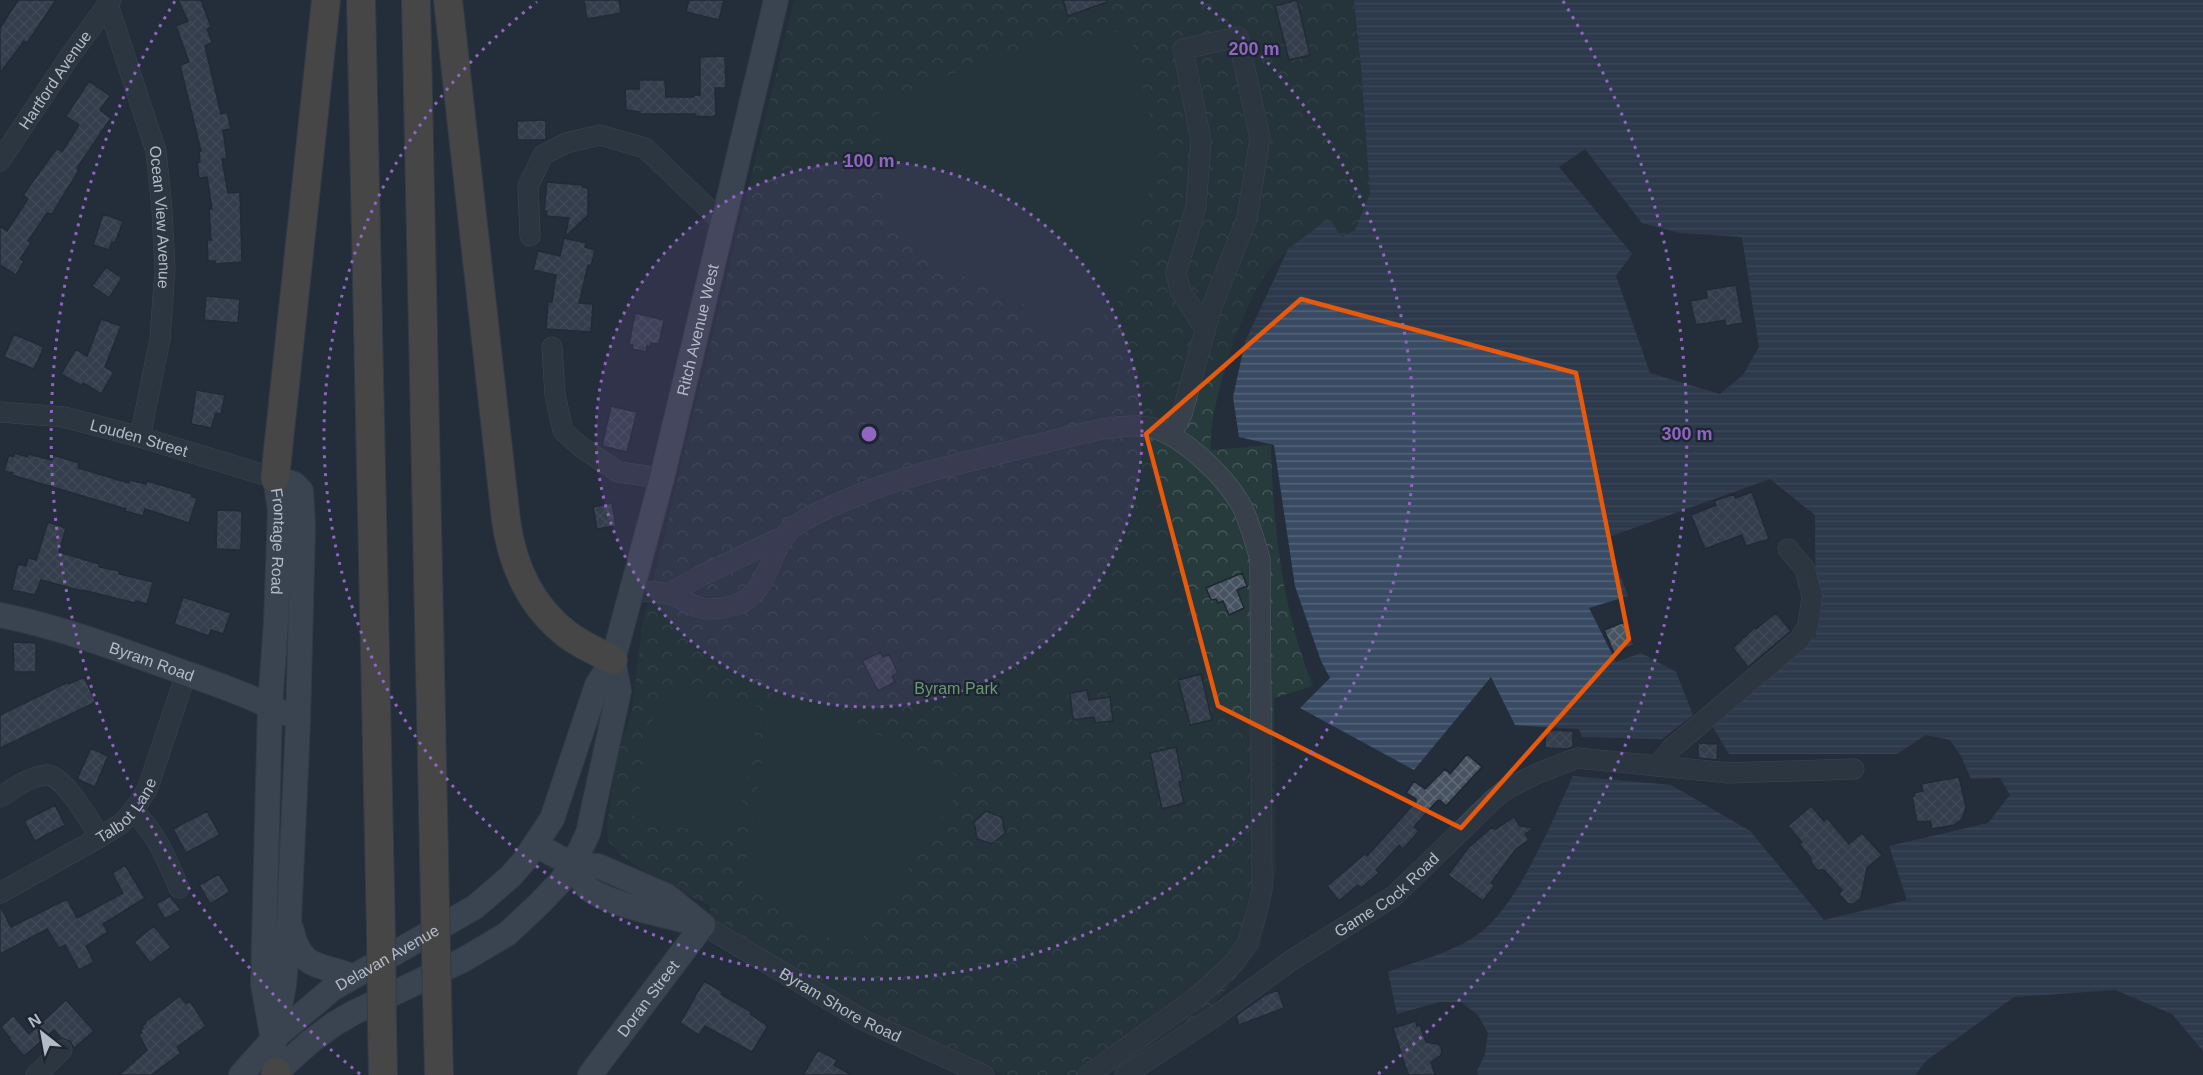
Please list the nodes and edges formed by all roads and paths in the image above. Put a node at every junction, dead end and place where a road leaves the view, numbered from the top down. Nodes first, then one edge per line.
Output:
1 (326, 0) edge
2 (361, 0) edge
3 (416, 0) edge
4 (448, 0) edge
5 (776, 0) edge
6 (109, 2) edge
7 (0, 161) edge
8 (722, 222) junction
9 (530, 236) dead end
10 (1205, 329) junction
11 (552, 347) dead end
12 (0, 412) edge
13 (1172, 434) junction
14 (140, 437) junction
15 (275, 478) junction
16 (662, 478) junction
17 (783, 537) junction
18 (1788, 549) dead end
19 (632, 592) junction
20 (669, 594) junction
21 (0, 615) edge
22 (613, 660) junction
23 (186, 674) junction
24 (270, 706) junction
25 (298, 722) junction
26 (1657, 766) junction
27 (1854, 769) dead end
28 (0, 797) edge
29 (133, 811) junction
30 (100, 837) junction
31 (536, 845) junction
32 (573, 865) junction
33 (179, 888) dead end
34 (0, 893) edge
35 (290, 921) junction
36 (703, 925) junction
37 (352, 976) junction
38 (274, 1038) junction
39 (62, 1050) dead end
40 (275, 1074) edge
41 (591, 1074) edge
42 (36, 1075) edge
43 (242, 1075) edge
44 (383, 1075) edge
45 (439, 1075) edge
46 (984, 1075) edge
47 (1088, 1075) edge
48 (1125, 1075) edge

1 - 15 highway
2 - 44 highway, bridge
3 - 45 highway, bridge
4 - 22 highway
5 - 8 main road, Ritch Avenue West
6 - 7 street, Hartford Avenue
6 - 14 street, Ocean View Avenue
8 - 9 street
8 - 16 main road, Ritch Avenue West
10 - 10 street
10 - 13 street
11 - 16 street
12 - 14 street, Louden Street
13 - 17 street
13 - 47 street
14 - 15 street, Louden Street
15 - 24 main road, Frontage Road
15 - 25 main road, Frontage Road
16 - 19 main road, Ritch Avenue West
17 - 20 street
17 - 20 street
18 - 26 street
19 - 20 street
19 - 22 main road, Ritch Avenue West
21 - 23 main road, Byram Road
22 - 31 main road, Ritch Avenue West
22 - 32 main road, Ritch Avenue West
23 - 24 main road, Byram Road
23 - 29 street, Talbot Lane
24 - 25 main road, Byram Road
24 - 38 main road, Frontage Road
25 - 35 main road, Frontage Road
26 - 27 street, Game Cock Road
26 - 48 street, Game Cock Road
28 - 30 street
29 - 30 street, Talbot Lane
29 - 33 street
30 - 34 street, Talbot Lane
31 - 32 main road, Byram Shore Road
31 - 37 main road, Delavan Avenue
32 - 36 main road, Byram Shore Road
32 - 40 main road, Delavan Avenue
35 - 37 main road
35 - 38 main road, Frontage Road
36 - 41 main road, Doran Street
36 - 46 street, Byram Shore Road
37 - 38 main road, Delavan Avenue
38 - 40 main road, Frontage Road
38 - 43 main road, Delavan Avenue
39 - 42 street

